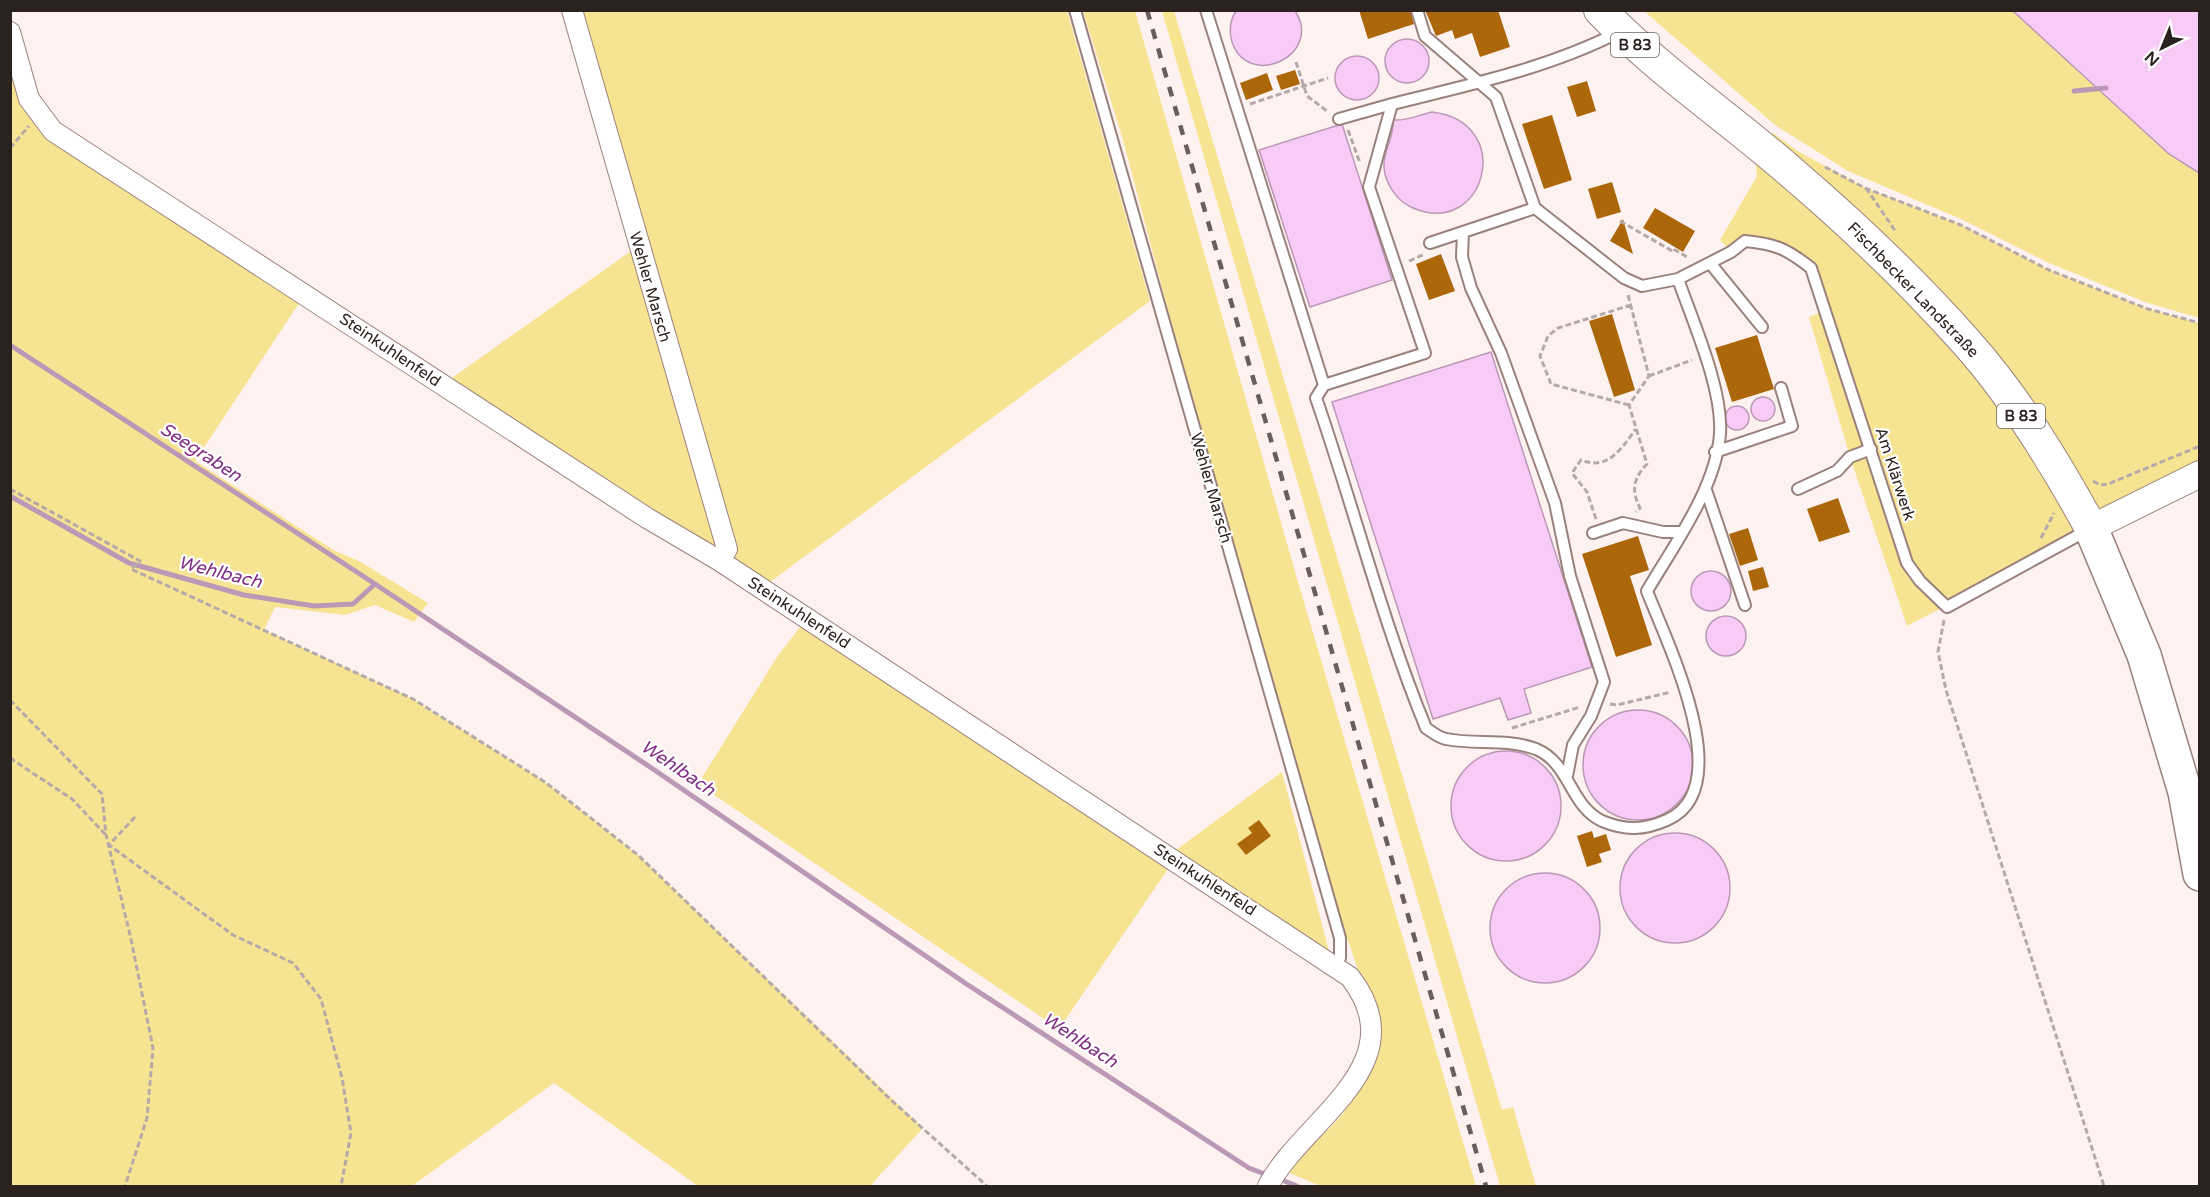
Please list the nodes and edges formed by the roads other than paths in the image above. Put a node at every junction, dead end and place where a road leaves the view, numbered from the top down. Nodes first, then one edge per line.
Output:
1 (572, 10) edge
2 (1075, 10) edge
3 (1206, 10) edge
4 (1417, 10) edge
5 (1618, 21) edge
6 (10, 32) edge
7 (1482, 82) junction
8 (1392, 105) junction
9 (1341, 118) road end
10 (1535, 208) junction
11 (1463, 232) junction
12 (1430, 243) road end
13 (1707, 264) junction
14 (1678, 279) junction
15 (1762, 327) dead end
16 (1324, 385) junction
17 (1781, 388) dead end
18 (1871, 449) junction
19 (1715, 452) junction
20 (2199, 474) edge
21 (1798, 489) dead end
22 (1706, 490) junction
23 (2091, 528) junction
24 (1597, 532) road end
25 (1682, 532) junction
26 (720, 561) junction
27 (1745, 605) dead end
28 (1567, 776) junction
29 (2199, 874) edge
30 (1335, 966) junction
31 (1272, 1178) edge

1 - 26 street, Wehler Marsch
2 - 30 lane, Wehler Marsch
3 - 16 lane
4 - 7 lane
5 - 7 lane
5 - 23 main road, Fischbecker Landstraße / B 83
6 - 26 street, Steinkuhlenfeld
7 - 8 lane
7 - 10 lane
8 - 9 lane
8 - 16 lane
10 - 11 lane
10 - 14 lane, Am Klärwerk
11 - 12 lane
11 - 28 lane
13 - 14 lane, Am Klärwerk
13 - 15 lane
13 - 18 lane, Am Klärwerk
14 - 19 lane
16 - 28 lane
17 - 19 lane
18 - 21 lane
18 - 23 lane, Am Klärwerk
19 - 22 lane
20 - 23 street
22 - 25 lane
22 - 27 lane
23 - 29 highway, B 83
24 - 25 lane
25 - 28 lane
26 - 30 street, Steinkuhlenfeld
30 - 31 street, Steinkuhlenfeld

